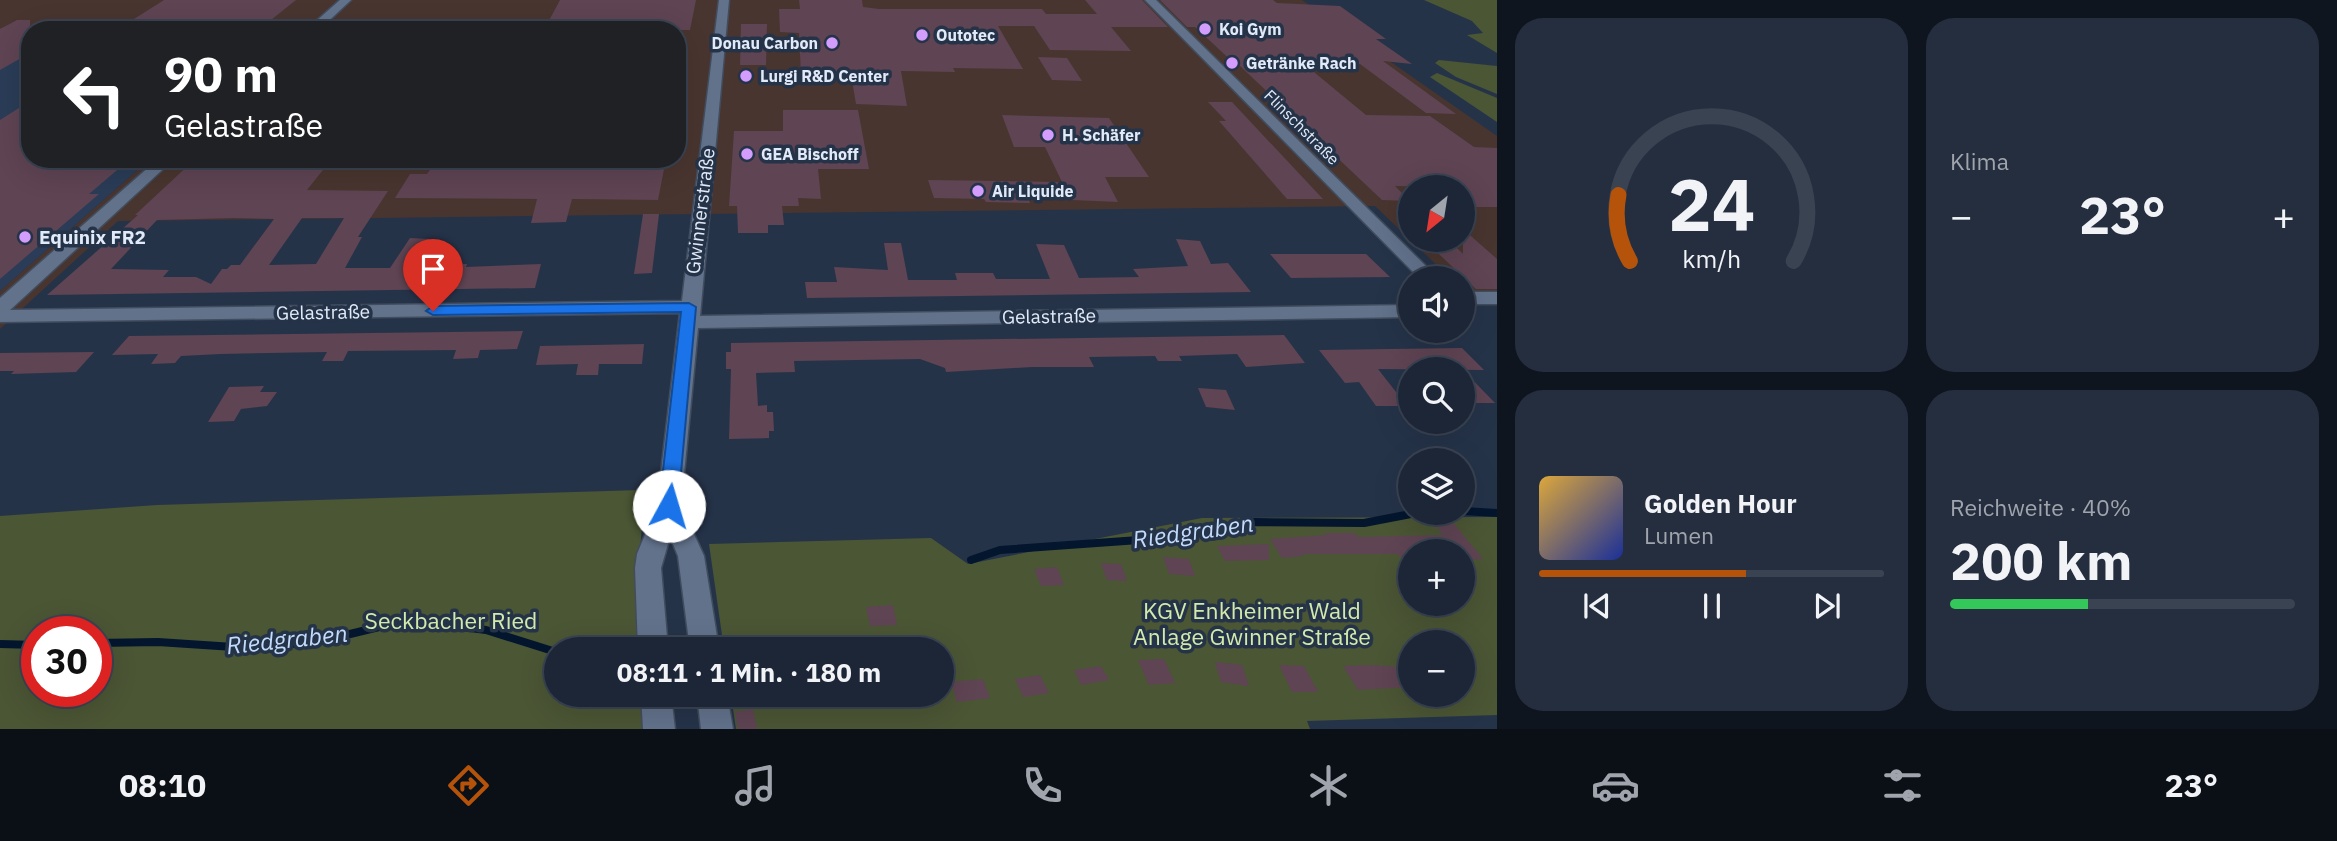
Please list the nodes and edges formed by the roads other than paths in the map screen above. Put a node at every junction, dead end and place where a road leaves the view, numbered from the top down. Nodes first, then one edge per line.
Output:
1 (346, 0) edge
2 (724, 0) edge
3 (1150, 0) edge
4 (322, 21) edge
5 (157, 168) edge
6 (1417, 266) edge
7 (1475, 298) edge
8 (1497, 298) edge
9 (0, 308) edge
10 (1398, 311) edge
11 (688, 315) junction
12 (0, 316) edge
13 (669, 506) junction
14 (652, 637) edge
15 (703, 637) edge
16 (657, 707) edge
17 (714, 707) edge
18 (659, 729) edge
19 (717, 729) edge

1 - 4 street
2 - 11 street, Gwinnerstraße
3 - 6 street, Flinschstraße
5 - 9 street
7 - 8 street
10 - 11 street, Gelastraße
11 - 12 street, Gelastraße
11 - 13 street, Gwinnerstraße
13 - 14 street, Gwinnerstraße
13 - 15 street, Gwinnerstraße
16 - 18 street
17 - 19 street

